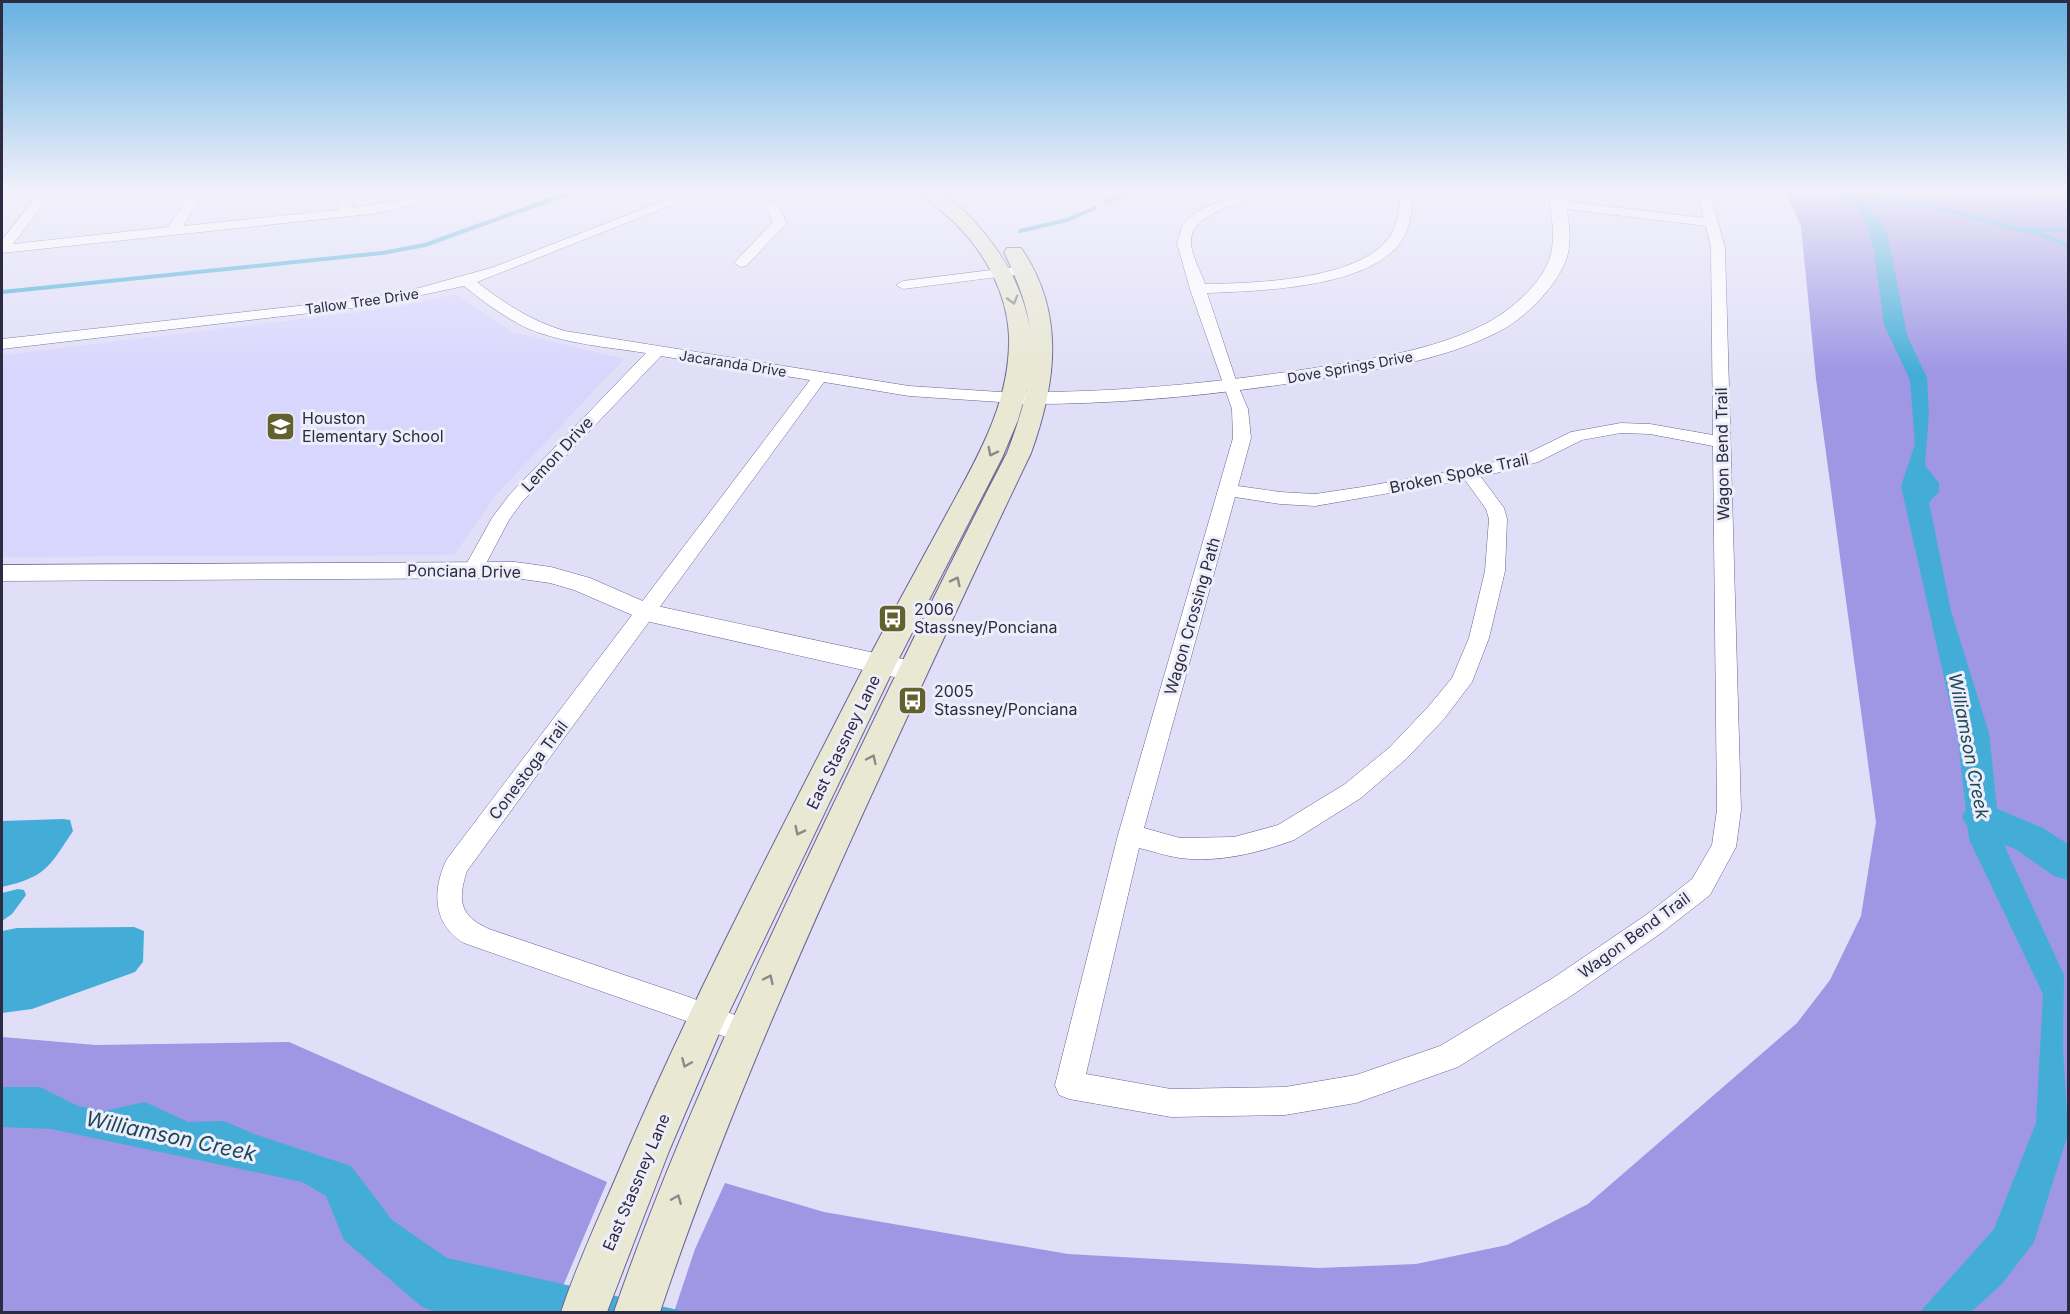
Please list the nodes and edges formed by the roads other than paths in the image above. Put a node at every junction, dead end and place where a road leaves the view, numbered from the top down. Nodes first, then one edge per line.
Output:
1 (547, 250) edge
2 (753, 250) edge
3 (990, 250) edge
4 (1006, 250) edge
5 (1186, 250) edge
6 (1382, 250) edge
7 (1560, 250) edge
8 (1718, 250) edge
9 (741, 263) dead end
10 (1013, 272) junction
11 (467, 281) junction
12 (903, 285) dead end
13 (1197, 289) junction
14 (2, 344) edge
15 (657, 351) junction
16 (820, 378) junction
17 (1230, 387) junction
18 (1026, 398) junction
19 (1722, 442) junction
20 (1470, 474) junction
21 (1228, 490) junction
22 (473, 570) junction
23 (2, 573) edge
24 (646, 612) junction
25 (897, 668) junction
26 (1130, 835) junction
27 (726, 1024) junction
28 (1069, 1085) joint
29 (584, 1312) edge
30 (637, 1312) edge

1 - 11 street, Tallow Tree Drive
2 - 9 street
3 - 10 main road, East Stassney Lane
4 - 10 main road, East Stassney Lane
5 - 13 street, Wagon Crossing Path
6 - 13 street
7 - 17 street, Dove Springs Drive
8 - 19 street, Wagon Bend Trail
10 - 12 street
10 - 18 main road, East Stassney Lane
11 - 14 street, Tallow Tree Drive
11 - 15 street, Jacaranda Drive
13 - 17 street, Wagon Crossing Path
15 - 16 street, Jacaranda Drive
15 - 22 street, Lemon Drive
16 - 18 street, Jacaranda Drive
16 - 24 street, Conestoga Trail
17 - 18 street, Dove Springs Drive
17 - 21 street, Wagon Crossing Path
18 - 25 main road, East Stassney Lane
19 - 20 street, Broken Spoke Trail
19 - 28 street, Wagon Bend Trail
20 - 21 street, Broken Spoke Trail
20 - 26 street
21 - 26 street, Wagon Crossing Path
22 - 23 street, Ponciana Drive
22 - 24 street, Ponciana Drive
24 - 25 street, Ponciana Drive
24 - 27 street, Conestoga Trail
25 - 27 main road, East Stassney Lane
26 - 28 street, Wagon Crossing Path
27 -> 29 main road, East Stassney Lane
30 -> 27 main road, East Stassney Lane

